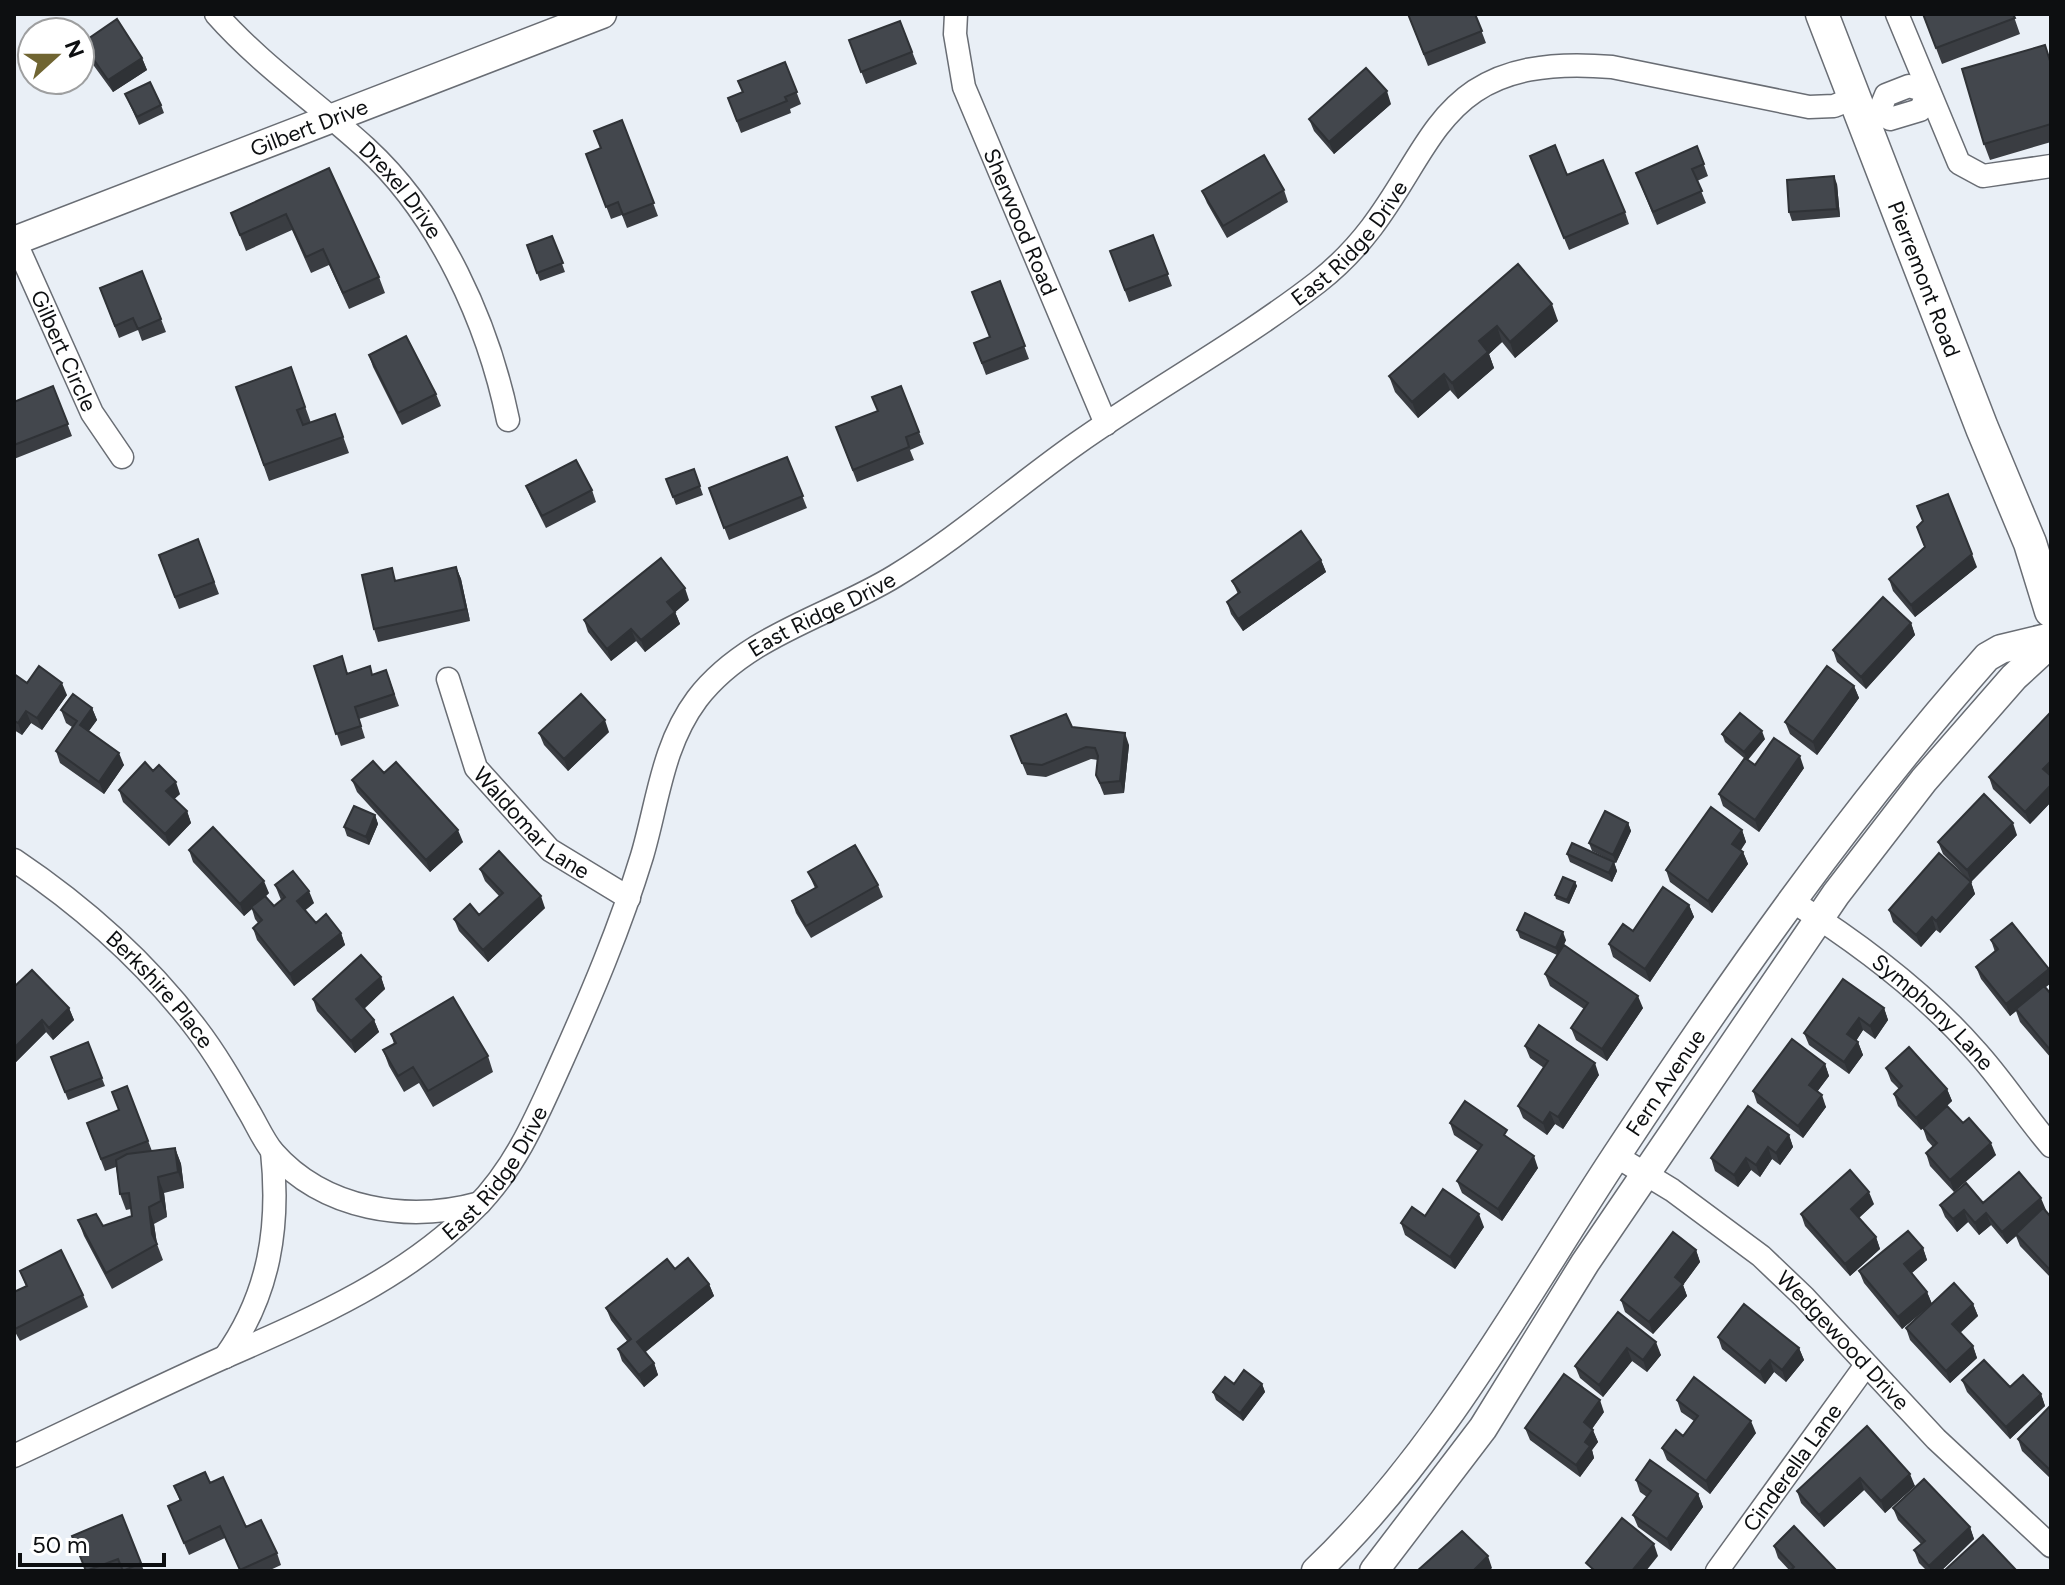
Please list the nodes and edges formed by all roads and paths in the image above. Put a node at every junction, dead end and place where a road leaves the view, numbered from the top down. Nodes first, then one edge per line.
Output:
1 (216, 14) edge
2 (602, 14) edge
3 (956, 14) edge
4 (1822, 14) edge
5 (1897, 14) edge
6 (1929, 92) junction
7 (1865, 110) junction
8 (332, 118) junction
9 (2051, 166) edge
10 (15, 241) edge
11 (508, 420) dead end
12 (1106, 424) junction
13 (122, 457) dead end
14 (2030, 543) junction
15 (2051, 576) edge
16 (2051, 611) edge
17 (2051, 640) edge
18 (448, 679) dead end
19 (14, 860) edge
20 (629, 898) junction
21 (1792, 901) junction
22 (1819, 918) junction
23 (2051, 1146) edge
24 (272, 1151) junction
25 (1616, 1156) junction
26 (1646, 1174) junction
27 (481, 1203) junction
28 (225, 1357) junction
29 (1866, 1365) junction
30 (14, 1456) edge
31 (2051, 1546) edge
32 (1316, 1571) edge
33 (1374, 1571) edge
34 (1717, 1571) edge

1 - 8 street, Drexel Drive
2 - 8 street, Gilbert Drive
3 - 12 street, Sherwood Road
4 - 7 main road, Pierremont Road
5 - 6 street
6 - 7 street, East Ridge Drive
6 - 9 street
7 - 12 street, East Ridge Drive
7 - 14 main road, Pierremont Road
8 - 10 street, Gilbert Drive
8 - 11 street, Drexel Drive
10 - 13 street, Gilbert Circle
12 - 20 street, East Ridge Drive
14 - 15 main road, Pierremont Road
14 - 16 main road, Pierremont Road
17 - 21 street, Fern Avenue
17 - 22 street, Fern Avenue
18 - 20 street, Waldomar Lane
19 - 24 street, Berkshire Place
20 - 27 street, East Ridge Drive
21 - 22 street, Symphony Lane
21 - 25 street, Fern Avenue
22 - 23 street, Symphony Lane
22 - 26 street, Fern Avenue
24 - 27 street, Berkshire Place
24 - 28 street, Berkshire Place
25 - 26 street, Wedgewood Drive
25 - 32 street, Fern Avenue
26 - 29 street, Wedgewood Drive
26 - 33 street, Fern Avenue
27 - 28 street, East Ridge Drive
28 - 30 street, East Ridge Drive
29 - 31 street, Wedgewood Drive
29 - 34 street, Cinderella Lane

